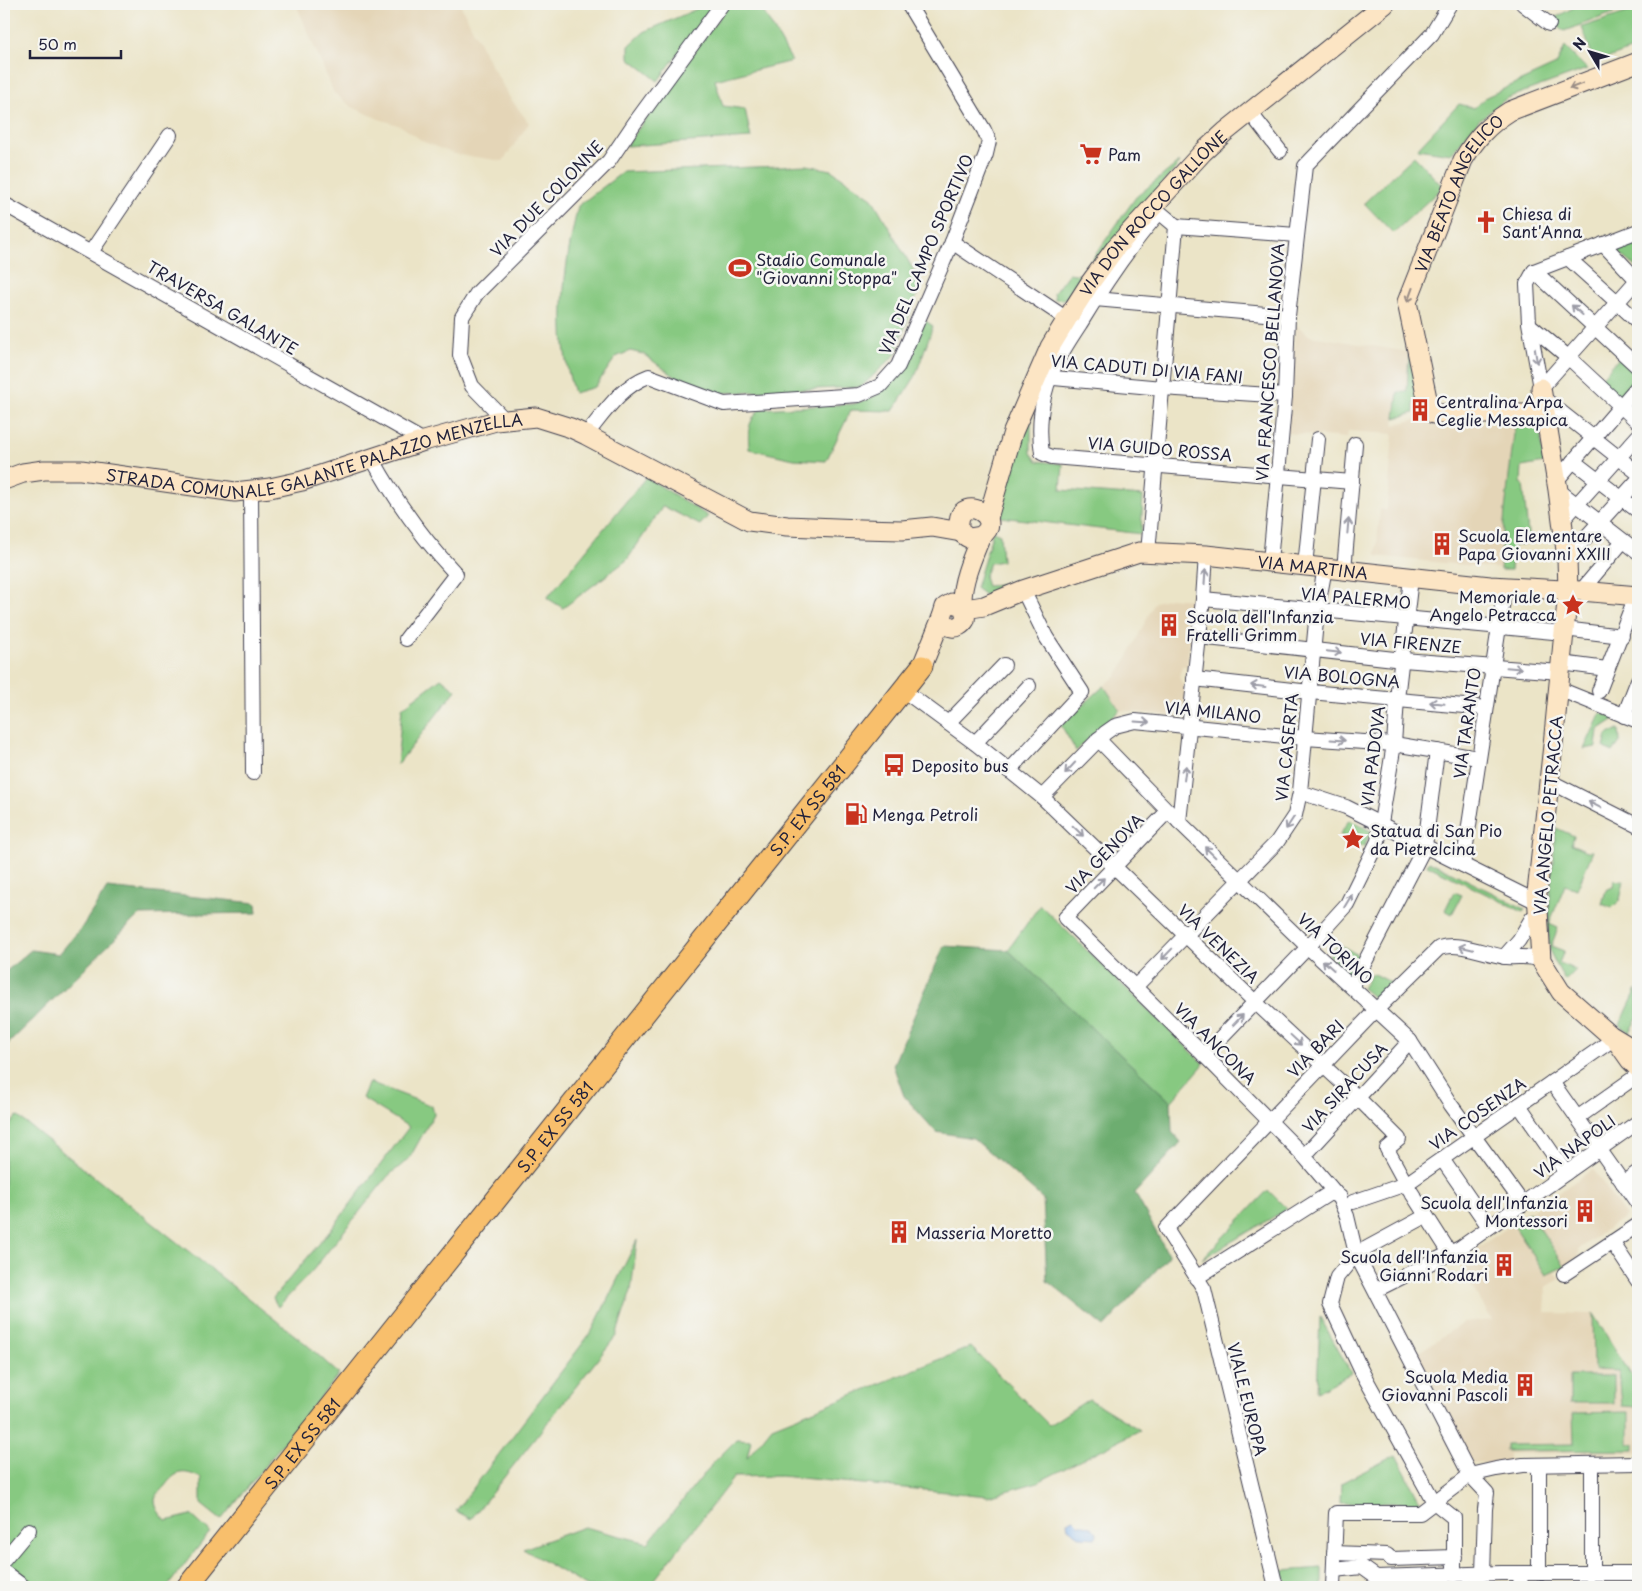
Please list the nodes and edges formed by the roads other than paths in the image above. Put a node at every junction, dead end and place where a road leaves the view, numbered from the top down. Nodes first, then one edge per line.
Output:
1 (722, 4) edge
2 (908, 4) edge
3 (1385, 4) edge
4 (1450, 4) edge
5 (1523, 4) edge
6 (1549, 24) dead end
7 (1638, 62) edge
8 (1256, 120) dead end
9 (170, 134) dead end
10 (1280, 151) dead end
11 (4, 204) edge
12 (1156, 209) junction
13 (1176, 226) junction
14 (1638, 231) edge
15 (1296, 234) junction
16 (952, 242) junction
17 (1603, 244) junction
18 (91, 252) junction
19 (1568, 258) junction
20 (1532, 273) junction
21 (1638, 279) edge
22 (1095, 299) junction
23 (1620, 305) junction
24 (1170, 306) junction
25 (1288, 316) junction
26 (1067, 319) junction
27 (1638, 322) edge
28 (1531, 326) junction
29 (1595, 327) junction
30 (1568, 357) junction
31 (1638, 368) edge
32 (1044, 377) junction
33 (1638, 386) edge
34 (1162, 388) junction
35 (1285, 396) junction
36 (1543, 400) junction
37 (1620, 406) junction
38 (505, 420) junction
39 (1638, 422) edge
40 (586, 435) junction
41 (1638, 436) edge
42 (1593, 438) junction
43 (1318, 439) dead end
44 (424, 441) junction
45 (1355, 444) dead end
46 (372, 458) junction
47 (1618, 458) junction
48 (1573, 461) junction
49 (1156, 465) junction
50 (1638, 473) edge
51 (1278, 475) junction
52 (1314, 478) junction
53 (999, 479) junction
54 (4, 480) edge
55 (1638, 480) edge
56 (1599, 481) junction
57 (1352, 482) junction
58 (1558, 485) junction
59 (251, 490) junction
60 (1622, 499) junction
61 (1577, 506) junction
62 (967, 510) junction
63 (1638, 512) edge
64 (988, 518) junction
65 (1561, 522) junction
66 (1600, 522) junction
67 (932, 527) junction
68 (969, 535) junction
69 (1623, 541) junction
70 (1638, 552) edge
71 (1148, 553) junction
72 (1206, 555) junction
73 (1567, 558) junction
74 (1270, 562) junction
75 (1305, 566) junction
76 (1325, 568) junction
77 (1344, 570) junction
78 (1411, 578) junction
79 (1505, 587) junction
80 (1023, 590) junction
81 (1574, 591) junction
82 (1637, 596) edge
83 (1204, 599) junction
84 (1317, 611) junction
85 (957, 614) junction
86 (1408, 619) junction
87 (1499, 628) junction
88 (1564, 631) junction
89 (1622, 636) junction
90 (1199, 637) junction
91 (406, 639) dead end
92 (1313, 650) junction
93 (1403, 660) junction
94 (1004, 665) dead end
95 (922, 666) joint
96 (1492, 666) junction
97 (1607, 669) junction
98 (1560, 675) junction
99 (1194, 679) junction
100 (1638, 680) edge
101 (1029, 686) dead end
102 (903, 690) junction
103 (1310, 692) junction
104 (1600, 692) dead end
105 (1397, 699) junction
106 (1486, 708) junction
107 (1624, 716) junction
108 (1638, 721) edge
109 (948, 723) junction
110 (1190, 727) junction
111 (1305, 738) junction
112 (1098, 739) junction
113 (974, 743) junction
114 (1394, 744) junction
115 (1437, 751) junction
116 (1478, 758) junction
117 (1009, 771) junction
118 (254, 774) dead end
119 (1549, 781) junction
120 (1300, 792) junction
121 (1042, 797) junction
122 (1168, 811) junction
123 (1179, 822) junction
124 (1381, 824) junction
125 (1638, 826) edge
126 (1425, 846) junction
127 (1462, 865) junction
128 (1115, 867) junction
129 (1240, 880) junction
130 (1535, 904) junction
131 (1065, 918) joint
132 (1186, 935) junction
133 (1308, 947) junction
134 (1522, 958) junction
135 (1135, 987) junction
136 (1352, 987) junction
137 (1255, 1002) junction
138 (1376, 1010) junction
139 (1615, 1038) junction
140 (1410, 1041) junction
141 (1638, 1052) edge
142 (1204, 1055) junction
143 (1322, 1066) junction
144 (1638, 1068) edge
145 (1638, 1075) edge
146 (1552, 1082) junction
147 (1357, 1096) junction
148 (1519, 1105) junction
149 (1578, 1118) junction
150 (1269, 1121) junction
151 (1638, 1122) edge
152 (1474, 1137) junction
153 (1599, 1150) junction
154 (1304, 1156) junction
155 (1442, 1159) junction
156 (1638, 1172) edge
157 (1566, 1173) junction
158 (1623, 1183) junction
159 (1406, 1184) junction
160 (1338, 1196) junction
161 (1353, 1202) junction
162 (1523, 1204) junction
163 (1638, 1204) edge
164 (1347, 1216) junction
165 (1426, 1216) junction
166 (1638, 1225) edge
167 (1489, 1227) junction
168 (1166, 1229) joint
169 (1612, 1242) junction
170 (1450, 1253) junction
171 (1356, 1254) junction
172 (1564, 1274) dead end
173 (1196, 1278) junction
174 (1638, 1281) edge
175 (1376, 1290) junction
176 (1638, 1463) edge
177 (1592, 1464) junction
178 (1539, 1465) junction
179 (1470, 1475) junction
180 (1434, 1502) junction
181 (29, 1530) dead end
182 (1334, 1553) junction
183 (1455, 1557) junction
184 (4, 1560) edge
185 (1334, 1570) junction
186 (1638, 1571) edge
187 (4, 1572) edge
188 (1540, 1573) junction
189 (1592, 1573) junction
190 (1483, 1574) junction
191 (1454, 1575) junction
192 (1520, 1580) edge
193 (1376, 1582) edge
194 (24, 1587) edge
195 (187, 1587) edge
196 (1276, 1587) edge
197 (1333, 1587) edge

1 - 38 street, VIA DUE COLONNE
2 - 16 street, VIA DEL CAMPO SPORTIVO
3 - 12 street, VIA DON ROCCO GALLONE
4 - 15 street, VIA FRANCESCO BELLANOVA
5 - 6 street
7 -> 36 street, VIA BEATO ANGELICO
8 - 10 street
9 - 18 street
11 - 18 street, TRAVERSA GALANTE
12 - 13 street
12 - 22 street
12 - 26 street, VIA DON ROCCO GALLONE
13 - 15 street
13 - 24 street
14 - 17 street
15 - 25 street, VIA FRANCESCO BELLANOVA
16 - 26 street
16 - 40 street, VIA DEL CAMPO SPORTIVO
17 - 19 street
17 - 21 street
18 - 44 street, TRAVERSA GALANTE
19 - 20 street
19 - 23 street
20 - 28 street
29 -> 20 street
21 - 23 street
22 - 24 street
22 - 32 street
23 - 27 street
23 - 29 street
24 - 25 street
24 - 34 street
25 - 35 street, VIA FRANCESCO BELLANOVA
26 - 32 street, VIA DON ROCCO GALLONE
28 - 30 street
28 -> 36 street
29 - 30 street
29 - 31 street
30 - 36 street
30 - 37 street
32 - 34 street, VIA CADUTI DI VIA FANI
32 - 49 street, VIA GUIDO ROSSA
32 - 53 street, VIA DON ROCCO GALLONE
33 - 37 street
34 - 35 street, VIA CADUTI DI VIA FANI
34 - 49 street
35 - 51 street, VIA FRANCESCO BELLANOVA
36 - 42 street
36 - 58 street, VIA ANGELO PETRACCA
37 - 39 street
37 - 42 street
38 - 40 street, STRADA COMUNALE GALANTE PALAZZO MENZELLA
38 - 44 street, STRADA COMUNALE GALANTE PALAZZO MENZELLA
40 - 67 street, STRADA COMUNALE GALANTE PALAZZO MENZELLA
41 - 47 street
42 - 47 street
42 - 48 street
43 - 52 street
44 - 46 street, STRADA COMUNALE GALANTE PALAZZO MENZELLA
45 - 57 street
46 - 59 street, STRADA COMUNALE GALANTE PALAZZO MENZELLA
46 - 91 street
47 - 50 street
47 - 56 street
48 - 56 street
48 - 58 street
49 - 51 street, VIA GUIDO ROSSA
49 - 71 street
51 - 52 street, VIA GUIDO ROSSA
51 - 74 street, VIA FRANCESCO BELLANOVA
52 - 57 street, VIA GUIDO ROSSA
52 - 75 street
53 - 62 street
53 - 64 street, VIA DON ROCCO GALLONE
54 - 59 street, STRADA COMUNALE GALANTE PALAZZO MENZELLA
55 - 60 street
56 - 60 street
56 - 61 street
77 -> 57 street
58 - 61 street
58 - 65 street, VIA ANGELO PETRACCA
59 - 118 street
60 - 63 street
60 - 66 street
61 - 65 street
61 - 66 street
62 - 64 street
62 - 67 street, STRADA COMUNALE GALANTE PALAZZO MENZELLA
62 - 68 street
64 - 68 street
65 - 73 street, VIA ANGELO PETRACCA
66 - 69 street
66 - 73 street
67 - 68 street, STRADA COMUNALE GALANTE PALAZZO MENZELLA
68 - 85 street
69 - 70 street
69 - 81 street
71 - 72 street, VIA MARTINA
71 - 80 street, VIA MARTINA
72 - 74 street, VIA MARTINA
83 -> 72 street
73 - 81 street, VIA ANGELO PETRACCA
74 - 75 street, VIA MARTINA
75 - 76 street, VIA MARTINA
76 - 77 street, VIA MARTINA
76 - 84 street, VIA CASERTA
77 - 78 street, VIA MARTINA
78 - 79 street, VIA MARTINA
78 - 86 street, VIA PADOVA
79 - 81 street, VIA MARTINA
79 - 87 street, VIA TARANTO
80 - 85 street, VIA MARTINA
80 - 117 street
81 - 82 street, VIA MARTINA
81 - 88 street, VIA ANGELO PETRACCA
82 - 89 street
83 - 84 street, VIA PALERMO
83 - 90 street
84 - 86 street, VIA PALERMO
84 - 92 street, VIA CASERTA
85 - 95 street
86 - 87 street, VIA PALERMO
86 - 93 street, VIA PADOVA
87 - 88 street, VIA PALERMO
87 - 96 street, VIA TARANTO
88 - 89 street, VIA PALERMO
88 - 98 street, VIA ANGELO PETRACCA
89 - 97 street
90 - 92 street, VIA FIRENZE
90 - 99 street
92 -> 93 street, VIA FIRENZE
92 - 103 street, VIA CASERTA
93 - 96 street, VIA FIRENZE
93 - 105 street, VIA PADOVA
94 - 109 street
95 - 102 main road, S.P. EX SS 581
96 -> 98 street, VIA FIRENZE
96 - 106 street, VIA TARANTO
97 - 98 street, VIA FIRENZE
97 - 104 street
98 - 107 street
98 - 119 street, VIA ANGELO PETRACCA
103 -> 99 street, VIA BOLOGNA
99 - 110 street
100 - 107 street
101 - 113 street
102 - 109 street, VIA VENEZIA
102 - 195 main road, S.P. EX SS 581
103 - 105 street, VIA BOLOGNA
103 - 111 street, VIA CASERTA
106 -> 105 street, VIA BOLOGNA
105 - 114 street, VIA PADOVA
106 - 116 street, VIA TARANTO
107 - 108 street
109 - 113 street, VIA VENEZIA
110 - 111 street, VIA MILANO
112 -> 110 street, VIA MILANO
123 -> 110 street
111 -> 114 street, VIA MILANO
111 - 120 street, VIA CASERTA
112 -> 121 street, VIA MILANO
112 - 122 street, VIA TORINO
113 - 117 street, VIA VENEZIA
114 - 115 street, VIA MILANO
114 - 124 street, VIA PADOVA
115 - 116 street, VIA MILANO
115 - 126 street
116 - 127 street, VIA TARANTO
117 - 121 street, VIA VENEZIA
125 -> 119 street
119 - 130 street, VIA ANGELO PETRACCA
120 - 124 street
120 -> 129 street, VIA CASERTA
121 -> 128 street, VIA VENEZIA
122 - 123 street, VIA TORINO
122 - 128 street, VIA GENOVA
129 -> 123 street, VIA TORINO
124 - 126 street
133 -> 124 street, VIA PADOVA
126 - 127 street
126 - 136 street
127 - 130 street
131 -> 128 street, VIA GENOVA
128 - 132 street, VIA VENEZIA
129 - 132 street, VIA CASERTA
129 - 133 street, VIA TORINO
130 - 134 street, VIA ANGELO PETRACCA
130 - 134 street
130 - 134 street
131 - 135 street, VIA ANCONA
132 -> 135 street, VIA CASERTA
132 - 137 street, VIA VENEZIA
136 -> 133 street, VIA TORINO
133 - 137 street, VIA PADOVA
134 -> 138 street, VIA BARI
134 - 139 street
135 - 142 street, VIA ANCONA
136 - 138 street, VIA TORINO
142 -> 137 street, VIA PADOVA
137 -> 143 street, VIA VENEZIA
138 - 140 street, VIA TORINO
138 - 143 street, VIA BARI
139 - 141 street
139 - 144 street
139 - 146 street, VIA COSENZA
140 - 147 street, VIA SIRACUSA
140 - 152 street, VIA TORINO
142 - 150 street, VIA ANCONA
143 - 147 street, VIA VENEZIA
143 - 150 street, VIA BARI
145 - 149 street
146 - 148 street, VIA COSENZA
146 - 149 street
147 - 154 street, VIA SIRACUSA
147 - 159 street, VIA VENEZIA
148 - 152 street, VIA COSENZA
148 - 157 street
149 - 153 street
150 - 154 street, VIA ANCONA
150 - 168 street, VIA BARI
151 - 153 street, VIA NAPOLI
152 - 155 street, VIA COSENZA
152 - 162 street, VIA TORINO
153 - 157 street, VIA NAPOLI
153 - 158 street
154 - 160 street, VIA ANCONA
155 - 159 street, VIA COSENZA
155 - 167 street
156 - 158 street
157 - 162 street, VIA NAPOLI
158 - 163 street
159 - 161 street, VIA COSENZA
159 - 165 street, VIA VENEZIA
160 - 161 street
160 - 164 street
160 - 173 street
161 - 164 street
162 - 167 street, VIA NAPOLI
164 - 171 street
165 - 170 street, VIA VENEZIA
165 - 171 street
166 - 169 street
167 - 170 street, VIA NAPOLI
168 - 173 street, VIALE EUROPA
169 - 172 street
169 - 174 street
170 - 175 street, VIA NAPOLI
171 - 175 street
171 - 180 street
173 - 196 street, VIALE EUROPA
175 - 179 street
176 - 177 street
177 - 178 street
177 - 189 street
178 - 179 street
178 - 188 street
179 - 180 street
179 - 190 street
180 - 182 street
180 - 183 street
181 - 184 street
182 - 183 street
182 - 185 street
183 - 191 street
185 - 193 street
185 - 197 street
186 - 189 street
187 - 194 street
188 - 189 street
188 - 192 street
190 - 191 street
190 - 192 street
191 - 193 street

